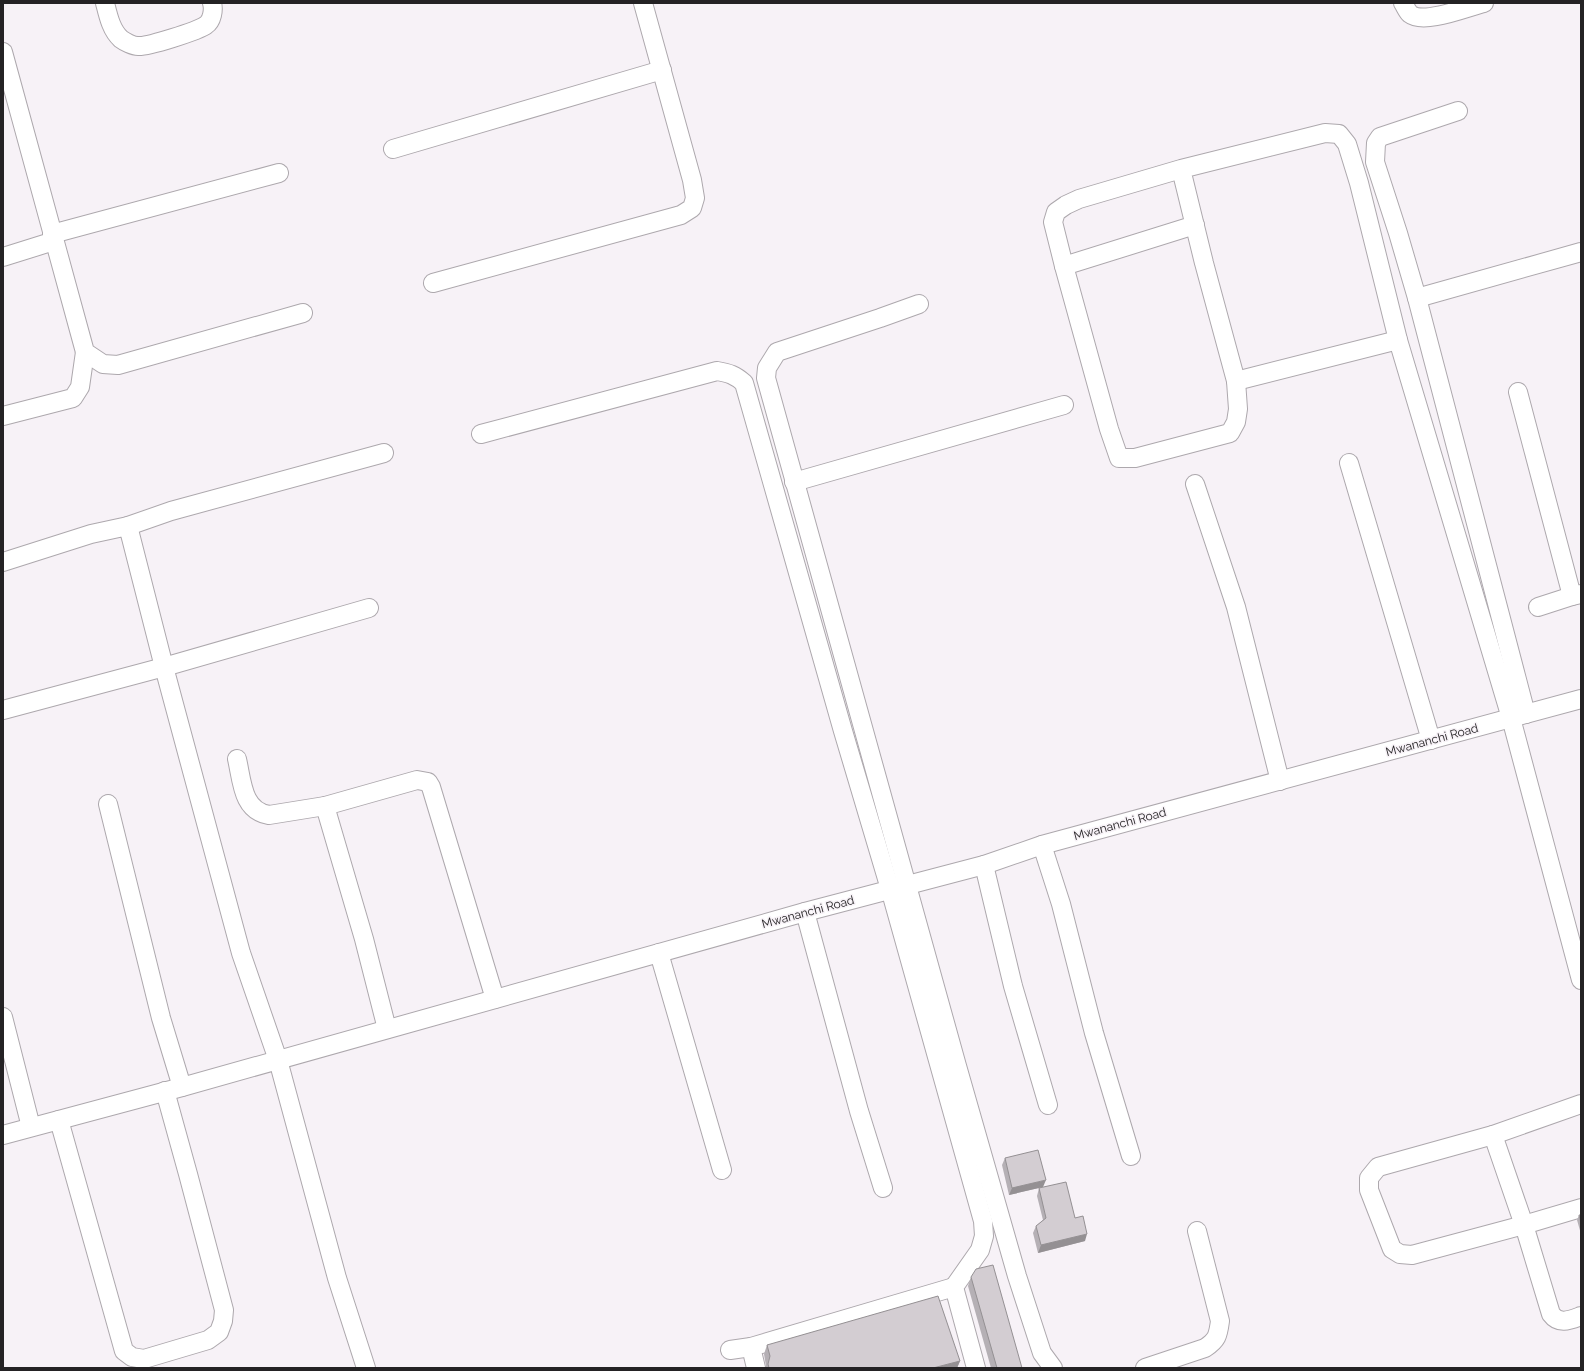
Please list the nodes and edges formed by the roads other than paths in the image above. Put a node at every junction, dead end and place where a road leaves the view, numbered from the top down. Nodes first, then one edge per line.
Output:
1 (105, 3) edge
2 (212, 3) edge
3 (643, 3) edge
4 (1403, 3) edge
5 (1484, 3) edge
6 (3, 52) edge
7 (662, 70) junction
8 (5, 72) edge
9 (1458, 111) dead end
10 (393, 149) dead end
11 (1181, 169) junction
12 (279, 173) dead end
13 (1195, 225) junction
14 (53, 238) junction
15 (1581, 252) edge
16 (3, 257) edge
17 (1064, 266) junction
18 (433, 283) dead end
19 (1416, 298) junction
20 (919, 304) dead end
21 (303, 313) dead end
22 (1398, 340) junction
23 (85, 352) junction
24 (1236, 381) junction
25 (1518, 392) dead end
26 (1064, 405) dead end
27 (3, 416) edge
28 (481, 434) dead end
29 (384, 453) dead end
30 (1349, 463) dead end
31 (794, 482) junction
32 (1195, 484) dead end
33 (128, 526) junction
34 (3, 562) edge
35 (1576, 595) edge
36 (1538, 607) dead end
37 (369, 608) dead end
38 (164, 667) junction
39 (1581, 699) edge
40 (3, 710) edge
41 (1518, 716) junction
42 (1431, 740) junction
43 (237, 759) dead end
44 (1280, 781) junction
45 (108, 804) dead end
46 (325, 806) junction
47 (1042, 846) junction
48 (984, 865) junction
49 (899, 887) junction
50 (806, 912) junction
51 (659, 953) junction
52 (1581, 980) edge
53 (495, 999) junction
54 (3, 1017) edge
55 (387, 1029) junction
56 (278, 1060) junction
57 (182, 1087) junction
58 (165, 1091) junction
59 (1581, 1104) edge
60 (1048, 1105) dead end
61 (58, 1120) junction
62 (31, 1127) junction
63 (3, 1135) edge
64 (1493, 1135) junction
65 (1131, 1156) dead end
66 (722, 1170) dead end
67 (883, 1188) dead end
68 (1581, 1208) edge
69 (1524, 1225) junction
70 (1198, 1231) dead end
71 (954, 1287) junction
72 (1581, 1316) edge
73 (751, 1347) junction
74 (730, 1350) dead end
75 (366, 1368) edge
76 (756, 1368) edge
77 (976, 1368) edge
78 (1053, 1368) edge
79 (1145, 1368) edge

1 - 2 street
3 - 7 street
4 - 5 street
6 - 8 street
7 - 10 street
7 - 18 street
8 - 14 street
9 - 19 street
11 - 13 street
11 - 17 street
11 - 22 street
12 - 14 street
13 - 17 street
13 - 24 street
14 - 16 street
14 - 23 street
15 - 19 street
17 - 24 street
19 - 41 street
20 - 31 street
21 - 23 street
22 - 24 street
22 - 41 street
23 - 27 street
25 - 35 street
26 - 31 street
28 - 49 street
29 - 33 street
30 - 42 street
31 - 49 street
32 - 44 street
33 - 34 street
33 - 38 street
35 - 36 street
37 - 38 street
38 - 40 street
38 - 56 street
39 - 41 street, Mwananchi Road
41 - 42 street, Mwananchi Road
41 - 52 street
42 - 44 street, Mwananchi Road
43 - 46 street
44 - 47 street, Mwananchi Road
45 - 57 street
46 - 53 street
46 - 55 street
47 - 48 street, Mwananchi Road
47 - 65 street
48 - 49 street, Mwananchi Road
48 - 60 street
49 - 50 street, Mwananchi Road
49 - 71 street
49 - 78 street
50 - 51 street, Mwananchi Road
50 - 67 street
51 - 53 street, Mwananchi Road
51 - 66 street
53 - 55 street, Mwananchi Road
54 - 62 street
55 - 56 street, Mwananchi Road
56 - 57 street, Mwananchi Road
56 - 75 street
57 - 58 street, Mwananchi Road
58 - 61 street, Mwananchi Road
58 - 61 street
59 - 64 street
61 - 62 street, Mwananchi Road
62 - 63 street, Mwananchi Road
64 - 69 street
64 - 69 street
68 - 69 street
69 - 72 street
70 - 79 street
71 - 73 street
71 - 77 street
73 - 74 street
73 - 76 street

